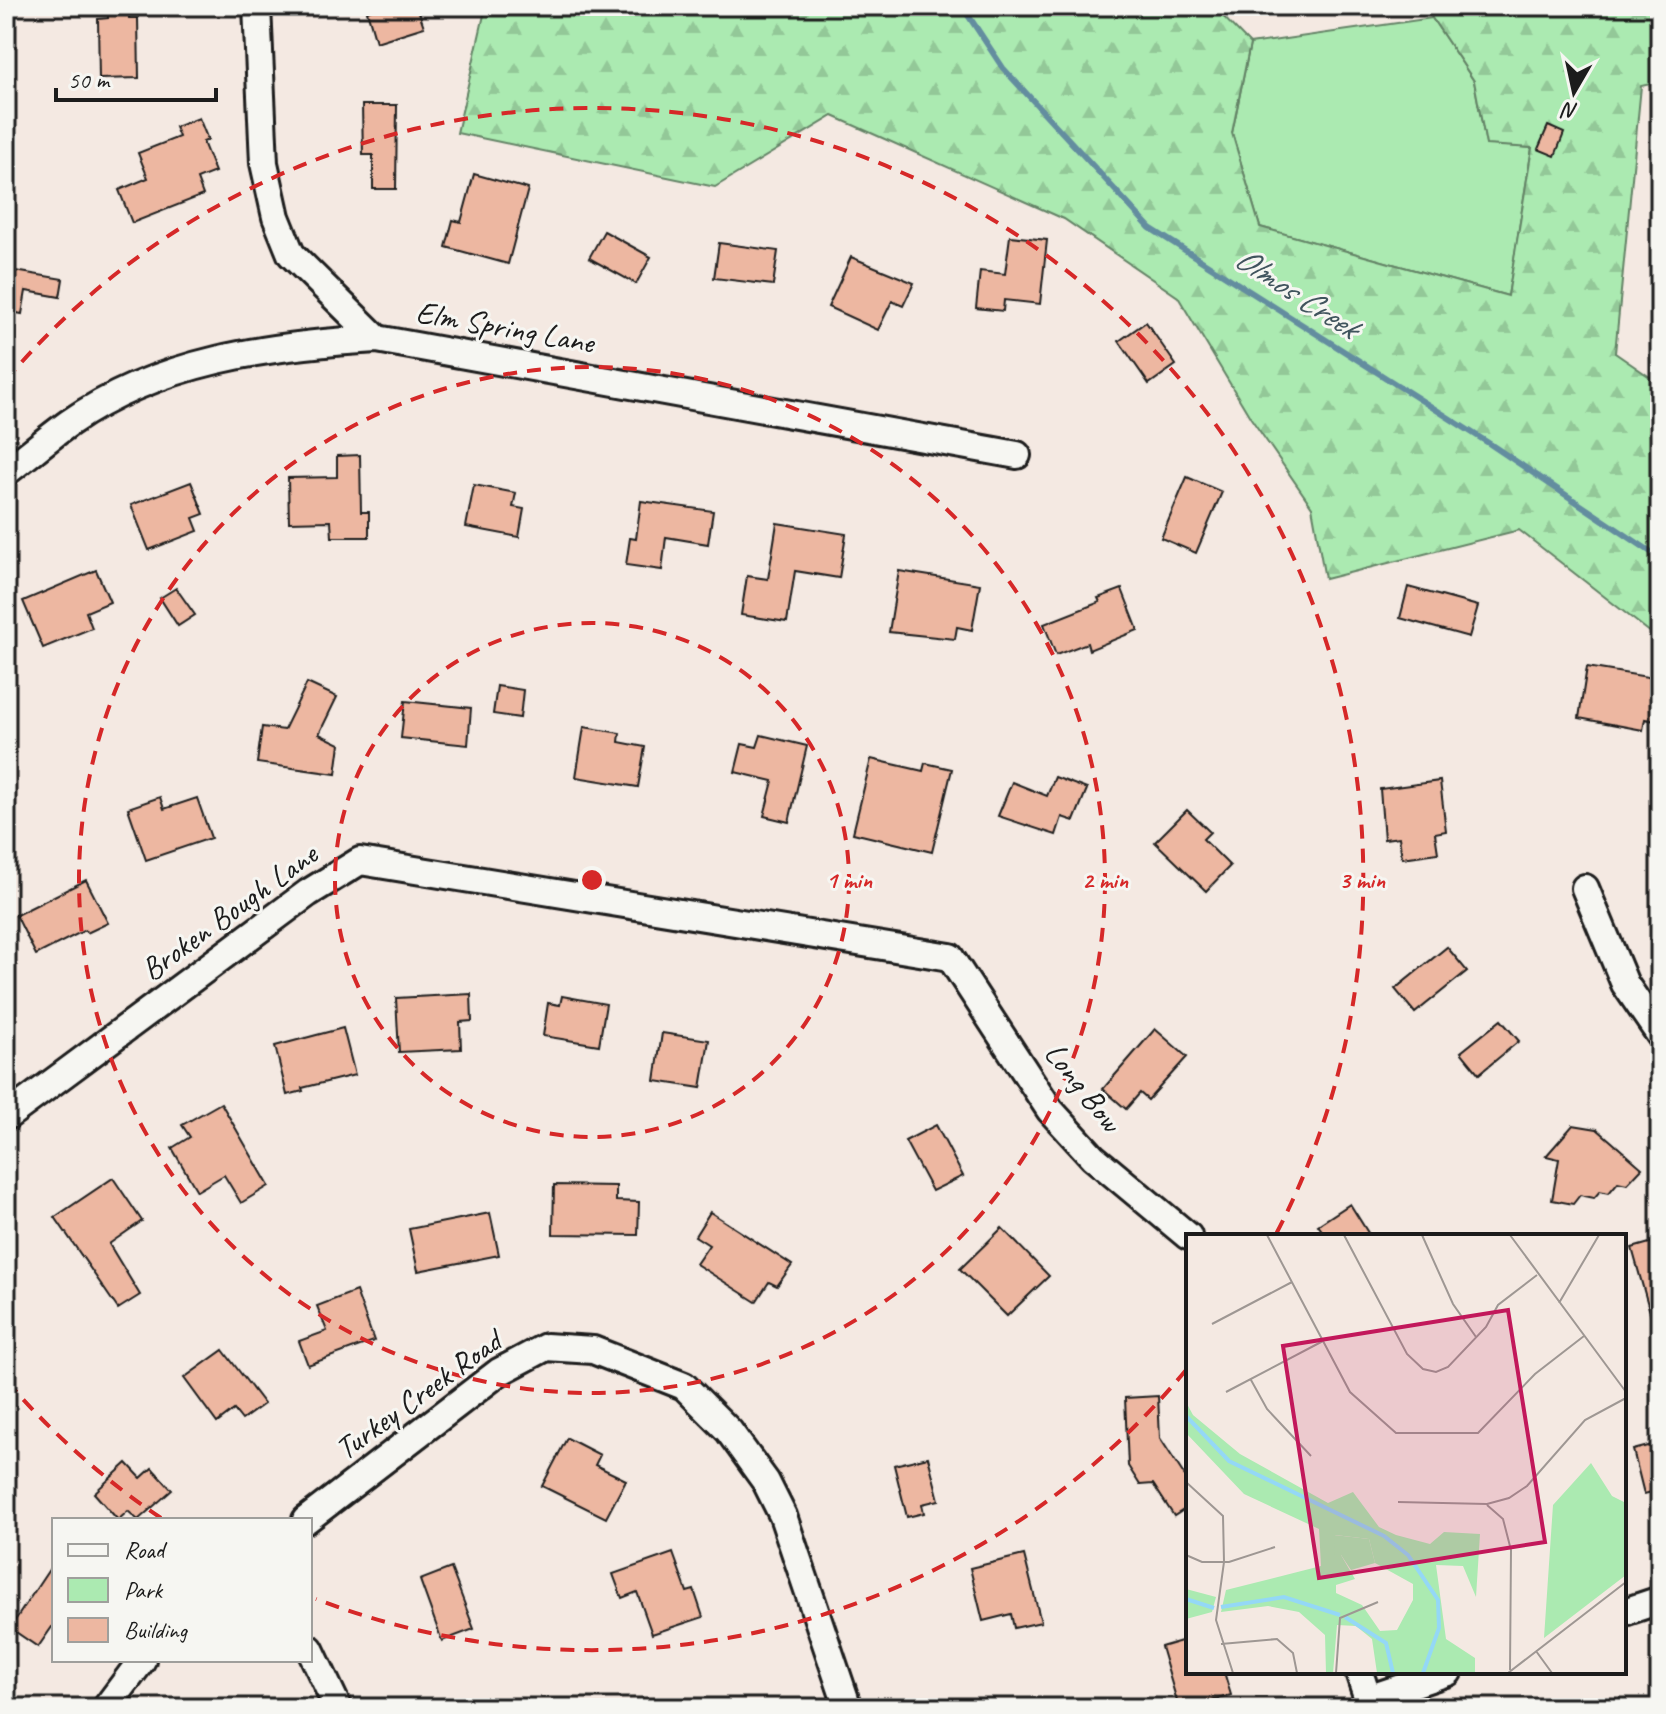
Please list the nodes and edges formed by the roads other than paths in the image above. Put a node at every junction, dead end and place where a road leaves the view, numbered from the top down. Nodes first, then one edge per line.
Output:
1 (257, 6) edge
2 (377, 339) junction
3 (1017, 455) dead end
4 (6, 472) edge
5 (1585, 888) dead end
6 (950, 957) joint
7 (1660, 1035) edge
8 (6, 1117) edge
9 (1186, 1234) edge
10 (309, 1518) edge
11 (1660, 1600) edge
12 (1626, 1611) edge
13 (312, 1653) edge
14 (140, 1662) edge
15 (1360, 1674) edge
16 (1443, 1674) edge
17 (1369, 1704) edge
18 (106, 1708) edge
19 (338, 1708) edge
20 (848, 1708) edge

1 - 2 street
2 - 3 street, Elm Spring Lane
2 - 4 street, Elm Spring Lane
5 - 7 street
6 - 8 street, Broken Bough Lane
6 - 9 street, Long Bow
10 - 20 street, Turkey Creek Road
11 - 12 street
13 - 19 street
14 - 18 street
15 - 17 street
16 - 17 street

